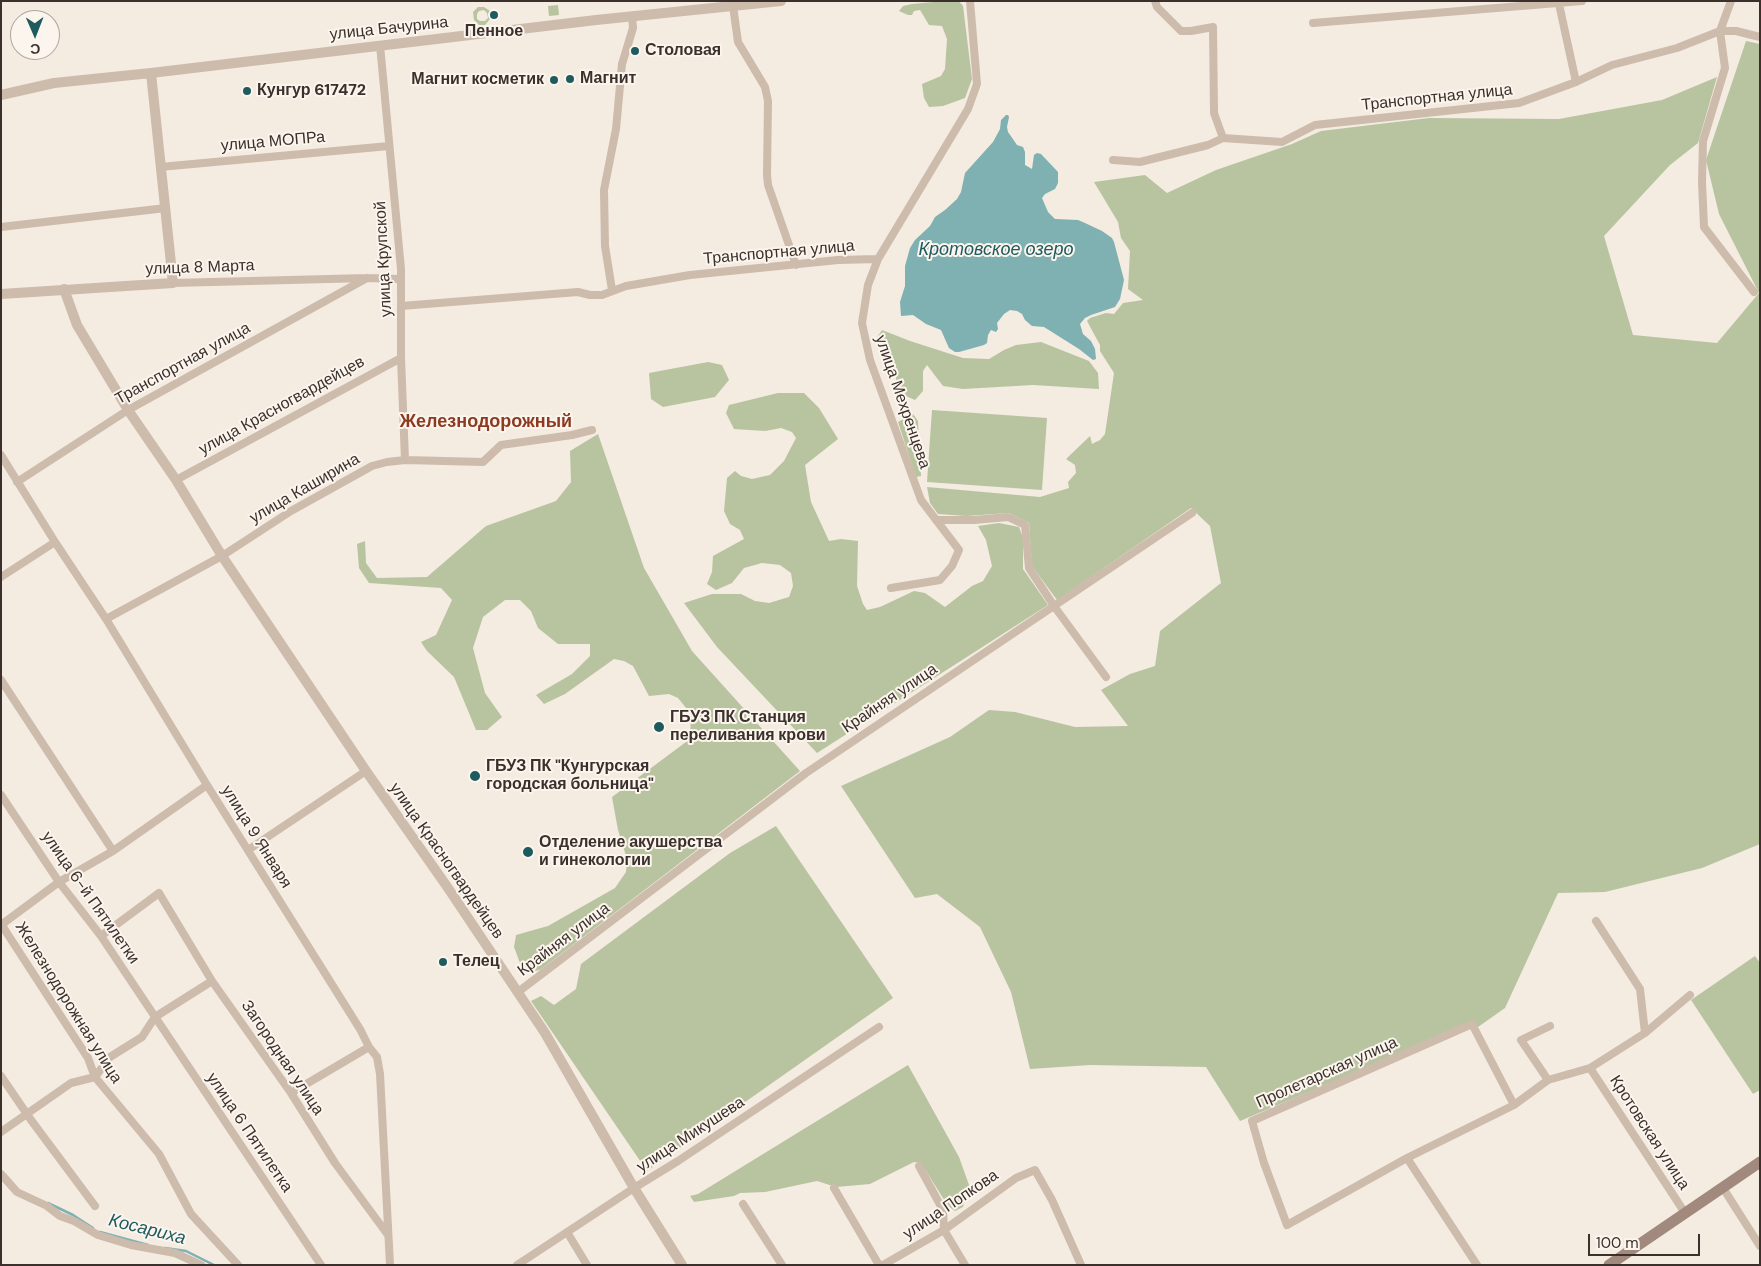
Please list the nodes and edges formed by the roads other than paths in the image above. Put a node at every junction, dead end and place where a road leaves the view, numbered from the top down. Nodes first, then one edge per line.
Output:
1 (781, 1) edge
2 (970, 1) edge
3 (1155, 1) edge
4 (1582, 1) edge
5 (1731, 1) edge
6 (1559, 4) junction
7 (733, 6) junction
8 (632, 16) junction
9 (1313, 23) dead end
10 (1720, 31) junction
11 (1760, 37) edge
12 (380, 45) junction
13 (151, 73) junction
14 (1576, 82) junction
15 (1, 95) edge
16 (1223, 138) junction
17 (389, 146) junction
18 (1113, 160) dead end
19 (160, 167) junction
20 (166, 208) junction
21 (1, 227) edge
22 (878, 259) junction
23 (796, 265) junction
24 (367, 278) junction
25 (400, 279) junction
26 (173, 283) junction
27 (64, 290) junction
28 (612, 290) junction
29 (1754, 292) dead end
30 (1, 294) edge
31 (401, 306) junction
32 (401, 358) junction
33 (128, 410) junction
34 (592, 430) dead end
35 (1, 455) edge
36 (404, 460) junction
37 (176, 480) junction
38 (17, 482) junction
39 (1192, 513) dead end
40 (936, 520) junction
41 (55, 542) junction
42 (222, 556) junction
43 (1, 577) edge
44 (891, 588) dead end
45 (1054, 606) junction
46 (106, 619) junction
47 (1106, 677) dead end
48 (1, 680) edge
49 (366, 771) junction
50 (207, 785) junction
51 (1, 795) edge
52 (248, 850) junction
53 (113, 851) junction
54 (59, 882) junction
55 (1596, 921) dead end
56 (2, 926) edge
57 (101, 936) junction
58 (212, 981) junction
59 (518, 992) junction
60 (1690, 995) dead end
61 (155, 1017) junction
62 (1550, 1026) dead end
63 (879, 1027) dead end
64 (1645, 1033) junction
65 (369, 1047) junction
66 (1590, 1068) junction
67 (1, 1076) edge
68 (95, 1077) junction
69 (1548, 1080) junction
70 (291, 1093) junction
71 (1514, 1105) junction
72 (26, 1113) junction
73 (1, 1132) edge
74 (1408, 1158) junction
75 (1760, 1162) edge
76 (919, 1166) dead end
77 (1, 1174) edge
78 (634, 1188) junction
79 (834, 1188) dead end
80 (1723, 1188) junction
81 (743, 1204) dead end
82 (94, 1206) dead end
83 (1685, 1213) junction
84 (944, 1230) junction
85 (567, 1232) junction
86 (388, 1235) junction
87 (1760, 1246) edge
88 (201, 1265) edge
89 (238, 1265) edge
90 (320, 1265) edge
91 (390, 1265) edge
92 (517, 1265) edge
93 (587, 1265) edge
94 (682, 1265) edge
95 (782, 1265) edge
96 (881, 1265) edge
97 (966, 1265) edge
98 (1081, 1265) edge
99 (1477, 1265) edge
100 (1609, 1265) edge

1 - 7 street, улица Бачурина
2 - 22 street, Транспортная улица
3 - 16 street
4 - 6 street
5 - 10 street
6 - 9 street
6 - 14 street
7 - 8 street, улица Бачурина
7 - 23 street
8 - 12 street, улица Бачурина
8 - 28 street
10 - 11 street, Транспортная улица
10 - 14 street, Транспортная улица
10 - 29 street
12 - 13 street, улица Бачурина
12 - 17 street, улица Крупской
13 - 15 street, улица Бачурина
13 - 19 street
14 - 16 street, Транспортная улица
16 - 18 street, Транспортная улица
17 - 19 street, улица МОПРа
17 - 25 street, улица Крупской
19 - 20 street
20 - 21 street
20 - 26 street
22 - 23 street, Транспортная улица
22 - 40 street, улица Мехренцева
23 - 28 street, Транспортная улица
24 - 25 street, улица 8 Марта
24 - 26 street, улица 8 Марта
24 - 33 street, Транспортная улица
25 - 31 street, улица Крупской
26 - 27 street, улица 8 Марта
27 - 30 street, улица 8 Марта
27 - 33 street, улица Красногвардейцев
28 - 31 street, Транспортная улица
31 - 32 street, улица Крупской
32 - 36 street, улица Крупской
32 - 37 street, улица Красногвардейцев
33 - 37 street, улица Красногвардейцев
33 - 38 street, Транспортная улица
34 - 36 street, улица Каширина
35 - 38 street, улица 9 Января
36 - 42 street, улица Каширина
37 - 42 street, улица Красногвардейцев
38 - 41 street, улица 9 Января
39 - 45 street, Крайняя улица
40 - 44 street, улица Мехренцева
40 - 45 street
41 - 43 street
41 - 46 street, улица 9 Января
42 - 46 street, улица Каширина
42 - 49 street, улица Красногвардейцев
45 - 47 street
45 - 59 street, Крайняя улица
46 - 50 street, улица 9 Января
48 - 53 street
49 - 52 street
49 - 59 street, улица Красногвардейцев
50 - 52 street, улица 9 Января
50 - 53 street
51 - 54 street, улица 6-й Пятилетки
52 - 65 street, улица 9 Января
53 - 54 street
54 - 56 street
54 - 57 street, улица 6-й Пятилетки
55 - 64 street
56 - 68 street, Железнодорожная улица
57 - 58 street, Загородная улица
57 - 61 street, улица 6-й Пятилетки
58 - 61 street
58 - 70 street, Загородная улица
59 - 78 street, улица Красногвардейцев
60 - 64 street, Пролетарская улица
61 - 68 street
61 - 90 street, улица 6 Пятилетка
62 - 69 street
63 - 78 street, улица Микушева
64 - 66 street, Пролетарская улица
65 - 70 street
65 - 86 street, улица 9 Января
66 - 69 street, Пролетарская улица
66 - 83 street, Кротовская улица
67 - 72 street
68 - 72 street
68 - 89 street, Железнодорожная улица
69 - 71 street, Пролетарская улица
70 - 86 street, Загородная улица
71 - 74 street, Пролетарская улица
71 - 74 street, Пролетарская улица
72 - 73 street
72 - 82 street
74 - 99 street
75 - 80 main road
76 - 84 street
77 - 88 street
78 - 85 street, улица Микушева
78 - 94 street, улица Красногвардейцев
79 - 96 street
80 - 83 main road
80 - 87 street
81 - 95 street
83 - 100 main road
84 - 96 street, улица Попкова
84 - 97 street
84 - 98 street, улица Попкова
85 - 92 street, улица Микушева
85 - 93 street
86 - 91 street, улица 9 Января

